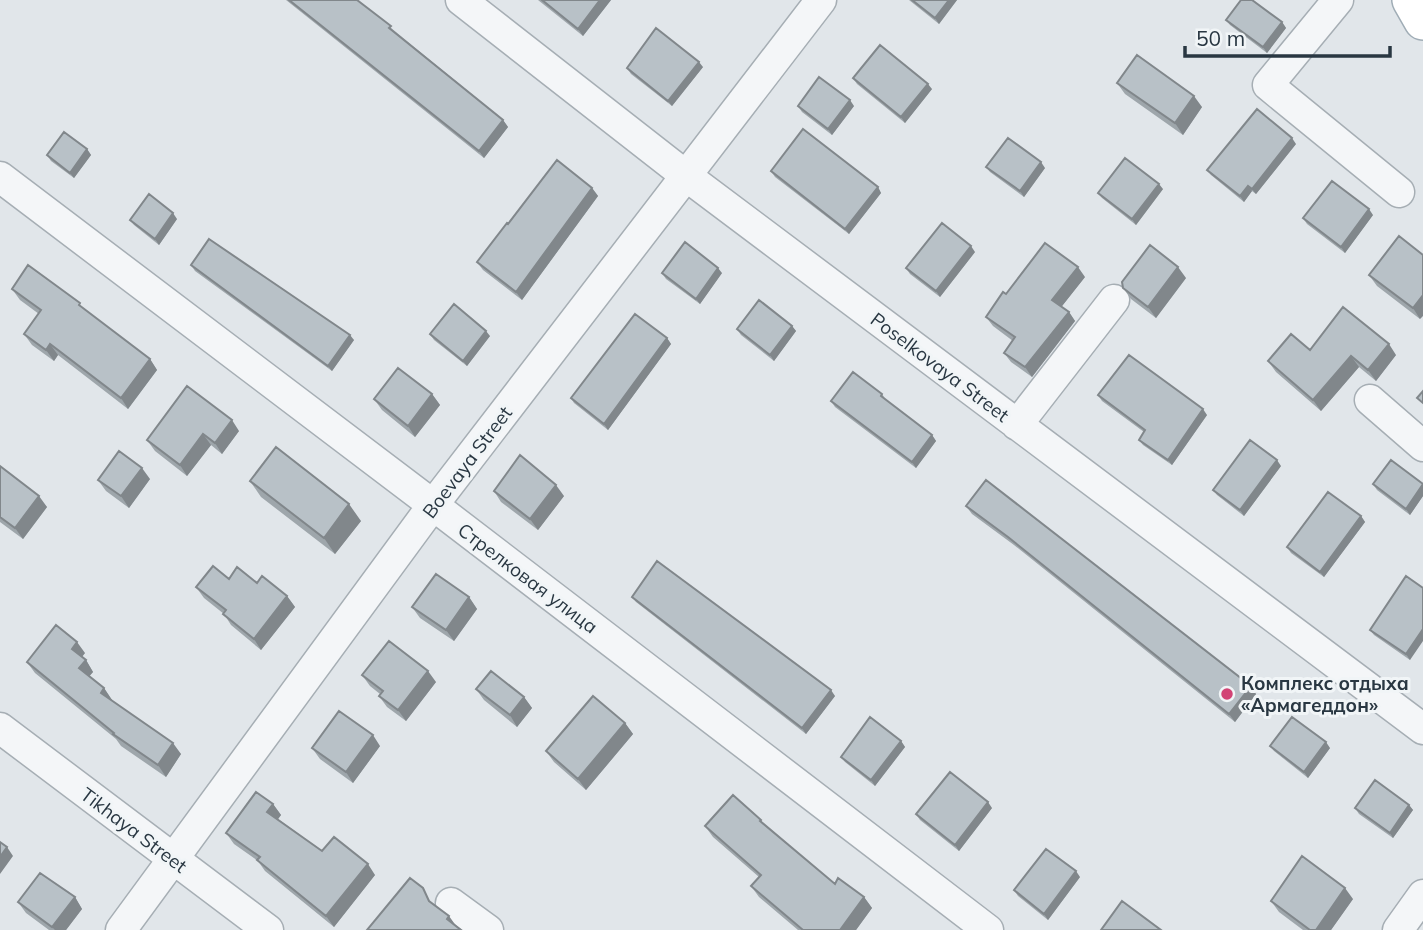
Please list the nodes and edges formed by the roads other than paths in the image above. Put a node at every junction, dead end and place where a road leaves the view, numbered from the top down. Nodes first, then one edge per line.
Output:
1 (461, 0) edge
2 (821, 0) edge
3 (1338, 0) edge
4 (1411, 0) edge
5 (1423, 21) edge
6 (685, 175) junction
7 (0, 177) edge
8 (1399, 192) dead end
9 (1114, 300) dead end
10 (1370, 400) dead end
11 (1017, 425) junction
12 (1423, 446) edge
13 (433, 505) junction
14 (0, 728) edge
15 (1423, 729) edge
16 (173, 860) junction
17 (1423, 895) edge
18 (452, 903) dead end
19 (121, 930) edge
20 (268, 930) edge
21 (488, 930) edge
22 (988, 930) edge
23 (1398, 930) edge

1 - 6 street, Poselkovaya Street
2 - 6 street, Boevaya Street
3 - 8 street
4 - 5 main road
6 - 11 street, Poselkovaya Street
6 - 13 street, Boevaya Street
7 - 13 street, Стрелковая улица
9 - 11 street
10 - 12 street
11 - 15 street, Poselkovaya Street
13 - 16 street, Boevaya Street
13 - 22 street, Стрелковая улица
14 - 16 street, Tikhaya Street
16 - 19 street, Boevaya Street
16 - 20 street, Tikhaya Street
17 - 23 street
18 - 21 street

